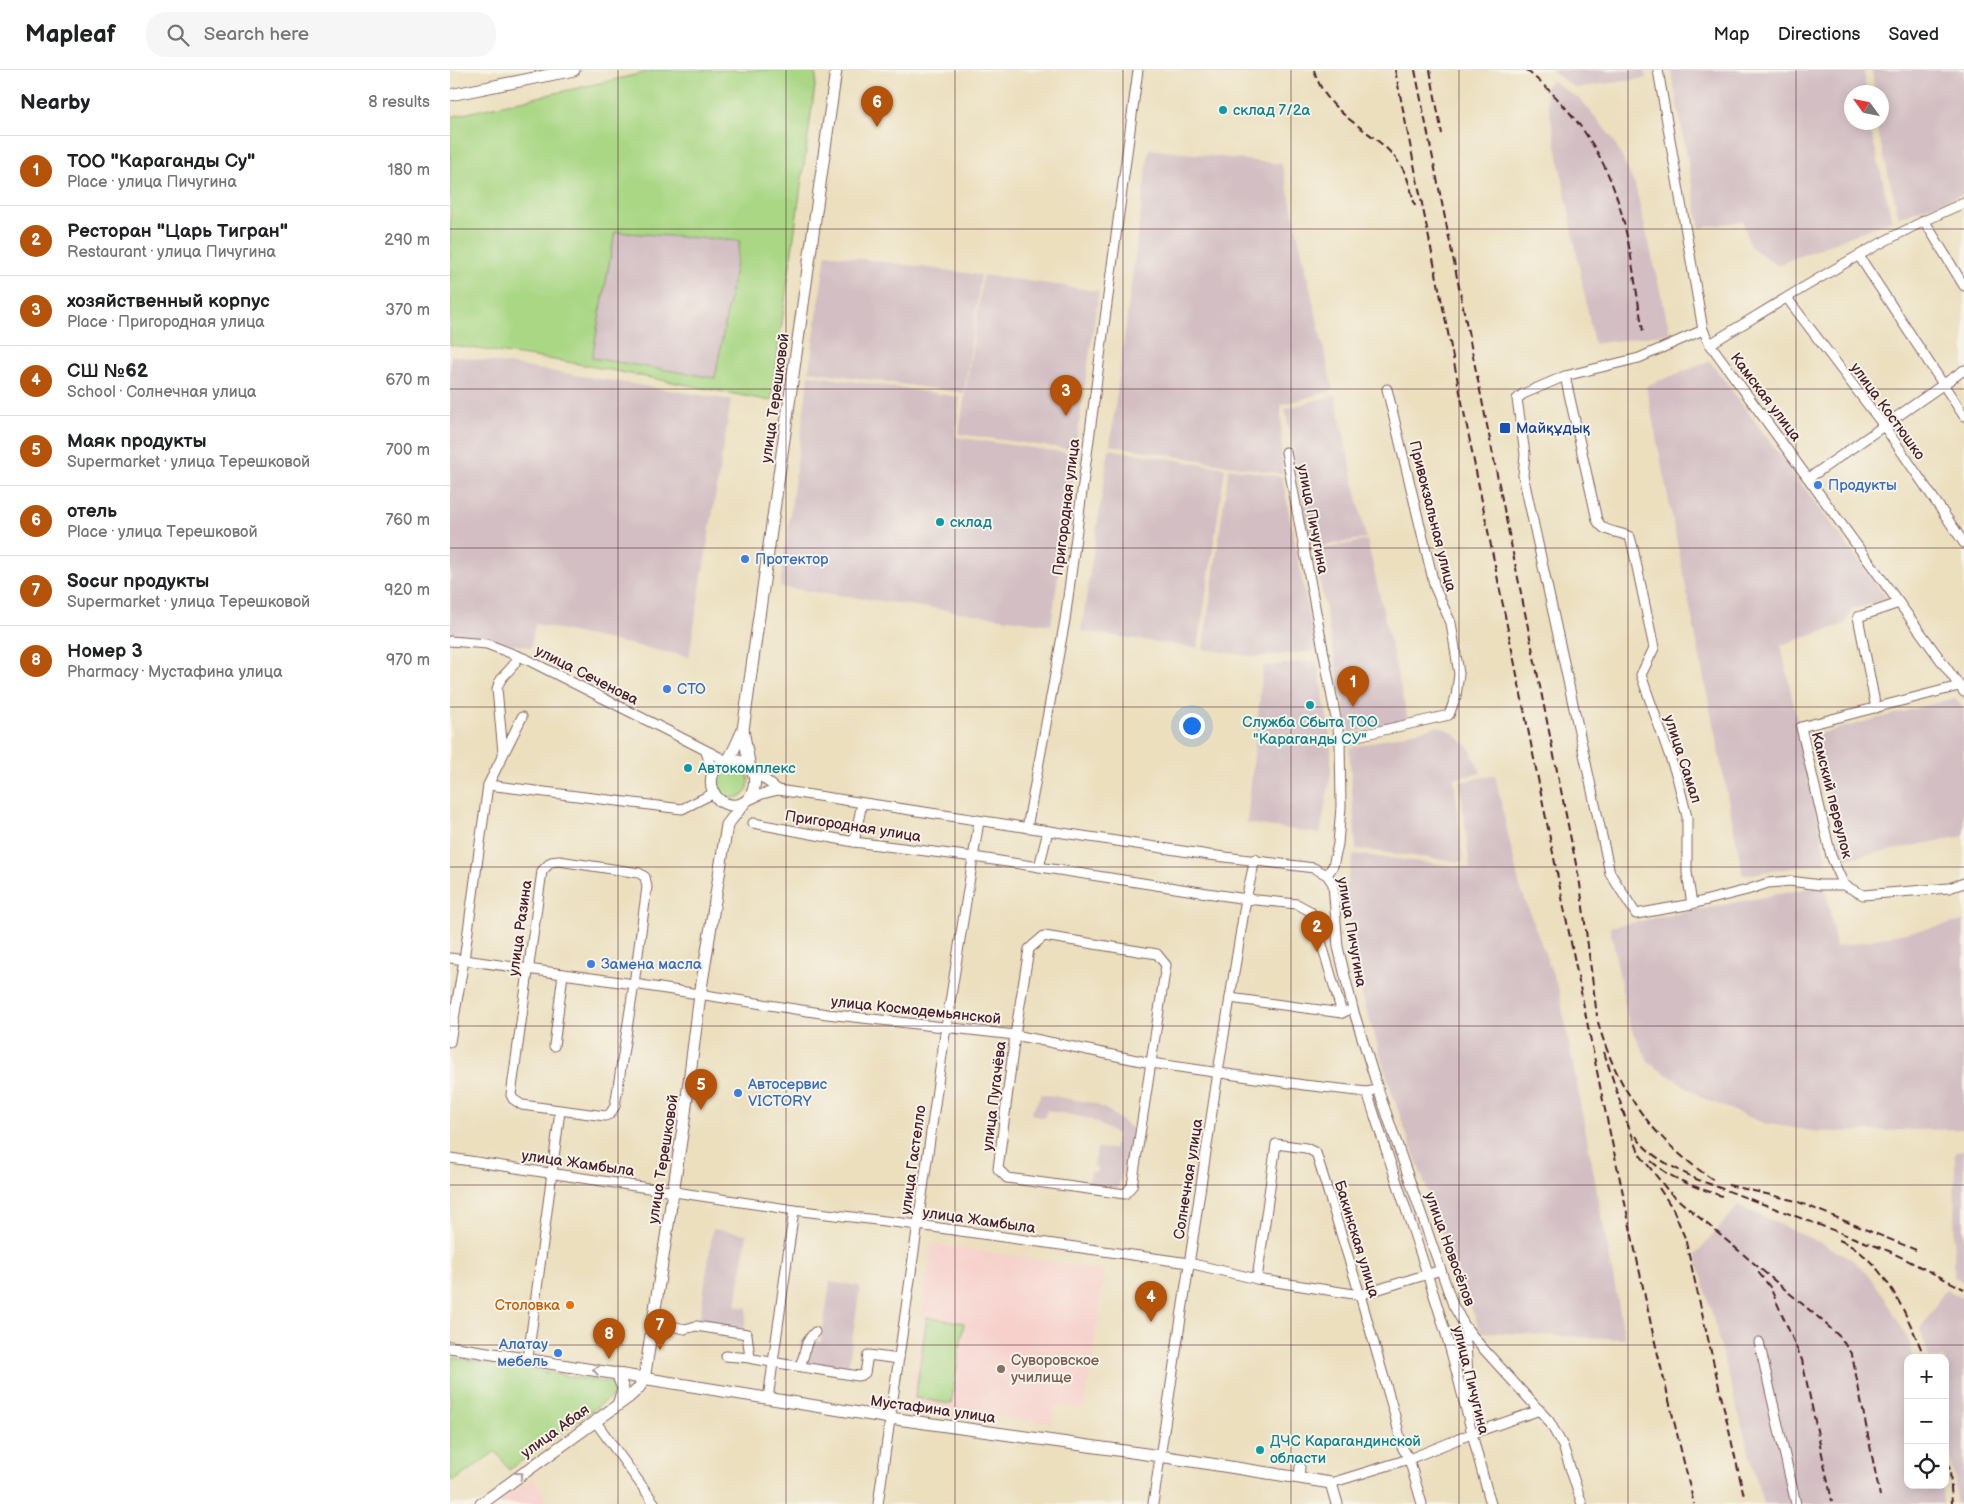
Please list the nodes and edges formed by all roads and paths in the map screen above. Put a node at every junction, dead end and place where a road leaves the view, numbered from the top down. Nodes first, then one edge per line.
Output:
1 (574, 70) edge
2 (1138, 70) edge
3 (1658, 70) edge
4 (836, 73) edge
5 (450, 95) edge
6 (1964, 203) edge
7 (1924, 220) junction
8 (1859, 256) junction
9 (1964, 286) edge
10 (1787, 298) junction
11 (1704, 330) junction
12 (1710, 344) junction
13 (1964, 370) edge
14 (1565, 376) junction
15 (1943, 384) junction
16 (1387, 389) dead end
17 (1964, 416) edge
18 (1884, 426) junction
19 (1286, 452) dead end
20 (1809, 478) junction
21 (1964, 543) edge
22 (1899, 603) junction
23 (450, 642) edge
24 (518, 656) junction
25 (1961, 689) edge
26 (1876, 708) junction
27 (522, 716) dead end
28 (743, 730) junction
29 (1340, 740) junction
30 (706, 752) junction
31 (503, 755) junction
32 (727, 761) junction
33 (750, 768) junction
34 (713, 772) junction
35 (488, 785) junction
36 (778, 790) junction
37 (716, 796) junction
38 (745, 802) junction
39 (862, 803) junction
40 (978, 821) junction
41 (753, 823) dead end
42 (728, 825) junction
43 (1027, 828) junction
44 (1048, 831) junction
45 (854, 842) junction
46 (974, 857) junction
47 (1255, 860) junction
48 (1039, 867) junction
49 (1327, 874) junction
50 (1964, 883) edge
51 (1844, 885) junction
52 (1246, 899) junction
53 (1692, 904) junction
54 (1339, 954) junction
55 (1326, 956) junction
56 (450, 958) edge
57 (464, 960) junction
58 (528, 969) junction
59 (563, 974) junction
60 (634, 984) junction
61 (700, 995) junction
62 (1230, 998) junction
63 (1353, 1009) junction
64 (1342, 1013) junction
65 (451, 1026) edge
66 (946, 1027) junction
67 (1015, 1035) junction
68 (450, 1042) edge
69 (554, 1046) dead end
70 (1151, 1062) junction
71 (1218, 1072) junction
72 (1378, 1089) junction
73 (1367, 1092) junction
74 (560, 1111) junction
75 (450, 1158) edge
76 (553, 1173) junction
77 (673, 1191) junction
78 (794, 1210) junction
79 (918, 1225) junction
80 (1189, 1263) junction
81 (1442, 1270) junction
82 (1428, 1273) junction
83 (1257, 1279) junction
84 (1360, 1295) junction
85 (653, 1322) junction
86 (1465, 1326) junction
87 (815, 1332) dead end
88 (1760, 1342) dead end
89 (450, 1347) edge
90 (726, 1356) dead end
91 (528, 1358) junction
92 (750, 1358) junction
93 (899, 1359) junction
94 (773, 1362) junction
95 (799, 1366) junction
96 (617, 1374) junction
97 (644, 1380) junction
98 (768, 1399) junction
99 (618, 1405) junction
100 (1540, 1410) junction
101 (890, 1418) junction
102 (595, 1420) junction
103 (1472, 1434) junction
104 (1160, 1456) junction
105 (1409, 1459) junction
106 (1331, 1483) junction
107 (481, 1504) edge
108 (655, 1504) edge
109 (878, 1504) edge
110 (1153, 1504) edge
111 (1337, 1504) edge
112 (1422, 1504) edge
113 (1492, 1504) edge
114 (1582, 1504) edge
115 (1796, 1504) edge

1 - 5 main road
2 - 43 street, Пригородная улица
3 - 11 street, Камская улица
4 - 28 main road, улица Терешковой
6 - 7 street
7 - 8 street
7 - 9 street
8 - 10 street
8 - 15 street
10 - 12 street
10 - 18 street, улица Костюшко
11 - 12 street, Камская улица
11 - 14 street
12 - 20 street, Камская улица
13 - 15 street
14 - 53 street, улица Самал
14 - 53 street
15 - 17 street
15 - 18 street
16 - 29 street, Привокзальная улица
18 - 20 street
18 - 21 street, улица Костюшко
19 - 29 street, улица Пичугина
20 - 22 street, Камская улица
22 - 25 street, Камская улица
22 - 26 street
23 - 24 street, улица Сеченова
24 - 30 street, улица Сеченова
24 - 31 street
25 - 26 street, Камский переулок
26 - 51 street, Камский переулок
27 - 31 street
28 - 32 main road, улица Терешковой
28 - 33 main road, улица Терешковой
29 - 49 street, улица Пичугина
30 - 32 street, улица Сеченова
30 - 34 street
31 - 35 street
32 - 33 main road
32 - 34 main road, улица Терешковой
33 - 36 street
33 - 38 main road, улица Терешковой
34 - 37 main road
35 - 37 street
35 - 57 street
36 - 38 street
36 - 39 street, Пригородная улица
37 - 38 main road
37 - 42 main road
38 - 42 main road, улица Терешковой
39 - 40 street, Пригородная улица
39 - 45 street
40 - 43 street, Пригородная улица
40 - 46 street, улица Гастелло
41 - 45 street, Пригородная улица
42 - 61 main road, улица Терешковой
43 - 44 street, Пригородная улица
44 - 47 street, Пригородная улица
44 - 48 street
45 - 46 street, Пригородная улица
46 - 48 street, Пригородная улица
46 - 66 street, улица Гастелло
47 - 49 street, Пригородная улица
47 - 52 street, Солнечная улица
48 - 52 street, Пригородная улица
49 - 54 street, улица Пичугина
50 - 51 street
51 - 53 street
52 - 55 street, Пригородная улица
52 - 62 street, Солнечная улица
54 - 55 street
54 - 63 street, улица Пичугина
55 - 64 street, Пригородная улица
56 - 57 street, улица Космодемьянской
57 - 58 street, улица Космодемьянской
57 - 65 street
58 - 59 street, улица Космодемьянской
58 - 60 street, улица Разина
58 - 74 street, улица Разина
59 - 60 street, улица Космодемьянской
59 - 69 street
60 - 61 street, улица Космодемьянской
60 - 74 street, улица Разина
61 - 66 street, улица Космодемьянской
61 - 77 main road, улица Терешковой
62 - 64 street
62 - 71 street, Солнечная улица
63 - 64 street
63 - 72 street, улица Пичугина
65 - 68 street
66 - 67 street, улица Космодемьянской
66 - 79 street, улица Гастелло
67 - 70 street, улица Космодемьянской
67 - 70 street, улица Пугачёва
67 - 70 street, улица Пугачёва
70 - 71 street, улица Космодемьянской
71 - 73 street, улица Космодемьянской
71 - 80 street, Солнечная улица
72 - 73 street, улица Космодемьянской
72 - 81 street, улица Новосёлов
73 - 82 street, улица Пичугина
74 - 76 street
75 - 76 street, улица Жамбыла
76 - 77 street, улица Жамбыла
76 - 91 street
77 - 78 street, улица Жамбыла
77 - 85 main road, улица Терешковой
78 - 79 street, улица Жамбыла
78 - 94 street
79 - 80 street, улица Жамбыла
79 - 93 street, улица Гастелло
80 - 83 street, улица Жамбыла
80 - 104 street, Солнечная улица
81 - 82 street, улица Жамбыла
81 - 86 street, улица Новосёлов
82 - 84 street, улица Жамбыла
82 - 103 street, улица Пичугина
83 - 84 street, улица Жамбыла
83 - 84 street, Бакинская улица
84 - 105 street, Бакинская улица
85 - 92 street
85 - 97 main road, улица Терешковой
86 - 100 street, улица Новосёлов
86 - 103 street
87 - 95 street
88 - 115 street
89 - 91 main road, Мустафина улица
90 - 92 street
96 -> 91 main road, Мустафина улица
92 - 94 street
93 - 95 street
93 - 101 street, улица Гастелло
94 - 95 street
94 - 98 street
96 - 97 main road, Мустафина улица
96 - 99 main road
97 - 98 main road, Мустафина улица
97 - 99 main road, улица Абая
98 - 101 main road, Мустафина улица
99 - 102 main road, улица Абая
100 - 103 street, Мустафина улица
100 - 114 street, улица Новосёлов
101 - 104 main road, Мустафина улица
101 - 109 street, улица Гастелло
107 -> 102 main road, улица Абая
102 - 108 street
103 - 105 street, Мустафина улица
103 - 113 street, улица Пичугина
104 - 106 main road, Мустафина улица
104 - 110 street, Солнечная улица
105 - 106 street, Мустафина улица
105 - 112 street, Бакинская улица
106 - 111 main road

